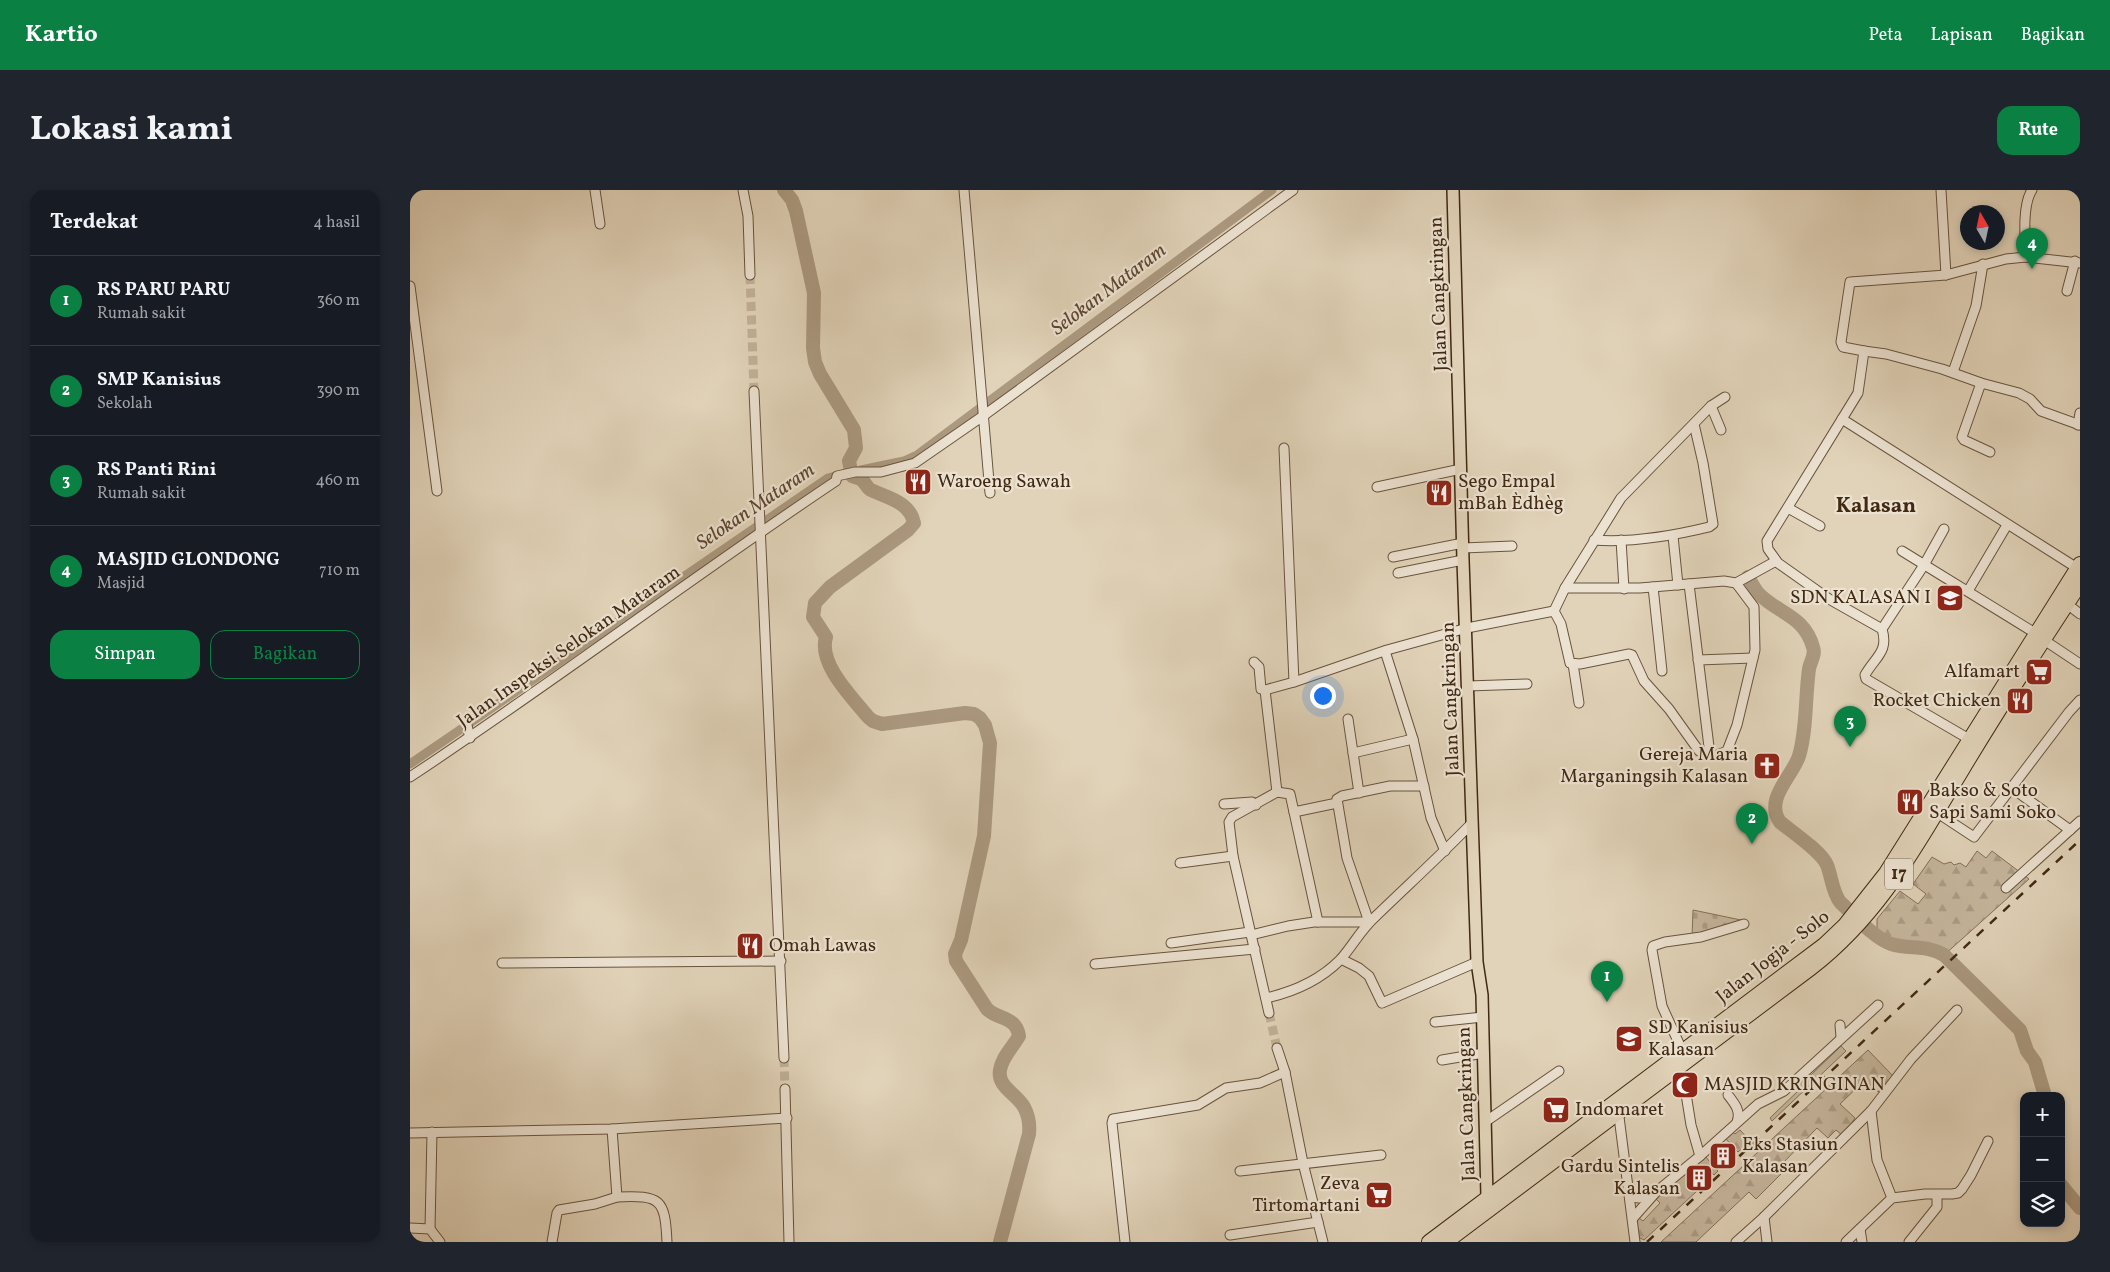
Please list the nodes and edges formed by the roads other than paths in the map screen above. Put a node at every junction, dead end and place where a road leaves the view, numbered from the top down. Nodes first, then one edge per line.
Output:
1 (595, 190) edge
2 (743, 190) edge
3 (964, 190) edge
4 (1292, 190) edge
5 (1453, 190) edge
6 (1941, 190) edge
7 (2032, 190) edge
8 (600, 224) dead end
9 (2026, 256) junction
10 (2077, 262) edge
11 (1983, 264) junction
12 (750, 275) tunnel mouth
13 (1946, 275) junction
14 (410, 286) edge
15 (2067, 291) dead end
16 (1864, 351) junction
17 (1953, 372) junction
18 (1981, 383) junction
19 (754, 391) tunnel mouth
20 (1725, 398) dead end
21 (1711, 406) junction
22 (2080, 412) edge
23 (983, 413) junction
24 (1842, 419) junction
25 (1694, 424) junction
26 (2079, 425) edge
27 (1721, 430) dead end
28 (1284, 448) dead end
29 (1990, 452) dead end
30 (1461, 469) junction
31 (1377, 487) dead end
32 (437, 492) dead end
33 (990, 493) dead end
34 (1788, 508) junction
35 (2007, 525) junction
36 (760, 526) junction
37 (1820, 526) dead end
38 (1944, 529) dead end
39 (1673, 536) junction
40 (1594, 540) junction
41 (1621, 540) junction
42 (1463, 545) junction
43 (1512, 546) dead end
44 (1902, 551) dead end
45 (1393, 557) dead end
46 (1463, 560) junction
47 (1776, 561) junction
48 (1924, 565) junction
49 (1398, 573) dead end
50 (2078, 574) edge
51 (1736, 583) junction
52 (1689, 584) junction
53 (1678, 585) junction
54 (1653, 587) junction
55 (1565, 588) junction
56 (1624, 589) junction
57 (1968, 592) junction
58 (2067, 604) junction
59 (1554, 611) junction
60 (2080, 614) edge
61 (1467, 628) junction
62 (1882, 629) junction
63 (2039, 636) junction
64 (1385, 651) junction
65 (1753, 658) junction
66 (1698, 660) junction
67 (1254, 662) dead end
68 (1573, 664) junction
69 (2080, 664) edge
70 (1662, 671) dead end
71 (1294, 682) junction
72 (1527, 684) dead end
73 (1468, 686) junction
74 (1265, 690) junction
75 (2080, 700) edge
76 (1579, 703) dead end
77 (1348, 719) dead end
78 (466, 721) dead end
79 (469, 735) junction
80 (1413, 739) junction
81 (1968, 739) junction
82 (1353, 753) junction
83 (1710, 755) junction
84 (410, 777) edge
85 (1424, 786) junction
86 (2012, 788) junction
87 (1277, 792) junction
88 (1359, 793) junction
89 (1337, 803) junction
90 (1224, 804) dead end
91 (1256, 805) junction
92 (1294, 812) junction
93 (1936, 812) junction
94 (2080, 821) edge
95 (1472, 823) junction
96 (2070, 830) junction
97 (1446, 851) junction
98 (1233, 856) junction
99 (1180, 862) dead end
100 (2006, 888) dead end
101 (1872, 901) junction
102 (1318, 922) junction
103 (1370, 922) junction
104 (1744, 924) dead end
105 (1849, 928) junction
106 (1251, 934) junction
107 (1171, 943) dead end
108 (1255, 950) junction
109 (1341, 959) junction
110 (781, 961) junction
111 (1478, 962) junction
112 (502, 963) dead end
113 (1095, 964) dead end
114 (1266, 998) junction
115 (1878, 1005) dead end
116 (1957, 1010) dead end
117 (1269, 1013) tunnel mouth
118 (1482, 1017) junction
119 (1435, 1022) dead end
120 (1840, 1025) dead end
121 (1841, 1037) junction
122 (1277, 1048) tunnel mouth
123 (1682, 1050) junction
124 (1484, 1053) junction
125 (784, 1058) tunnel mouth
126 (1442, 1060) dead end
127 (1559, 1071) dead end
128 (1285, 1072) junction
129 (785, 1089) tunnel mouth
130 (1686, 1094) dead end
131 (1728, 1095) dead end
132 (1616, 1106) junction
133 (1870, 1111) junction
134 (787, 1118) junction
135 (1485, 1122) junction
136 (1737, 1123) junction
137 (612, 1129) junction
138 (432, 1132) junction
139 (410, 1133) edge
140 (1988, 1141) dead end
141 (1381, 1155) dead end
142 (1700, 1156) junction
143 (1303, 1163) junction
144 (1240, 1171) dead end
145 (1656, 1192) junction
146 (1937, 1195) junction
147 (617, 1196) junction
148 (1631, 1197) junction
149 (1892, 1198) junction
150 (1491, 1201) junction
151 (1764, 1217) junction
152 (1633, 1218) junction
153 (1318, 1222) junction
154 (410, 1228) edge
155 (430, 1229) junction
156 (1860, 1229) junction
157 (1230, 1235) dead end
158 (437, 1241) edge
159 (552, 1242) edge
160 (667, 1242) edge
161 (790, 1242) edge
162 (1125, 1242) edge
163 (1323, 1242) edge
164 (1429, 1242) edge
165 (1446, 1242) edge
166 (1635, 1242) edge
167 (1736, 1242) edge
168 (1767, 1242) edge
169 (1846, 1242) edge
170 (1862, 1242) edge
171 (1909, 1242) edge

1 - 8 street
2 - 12 street
3 - 23 street
4 - 23 street, Jalan Inspeksi Selokan Mataram
5 - 30 main road, Jalan Cangkringan
6 - 13 street
7 - 9 street
9 - 10 street
9 - 11 street
10 - 15 street
11 - 13 street
11 - 17 street
13 - 16 street
14 - 32 street
16 - 17 street
16 - 24 street
17 - 18 street
18 - 26 street
18 - 29 street
19 - 36 street
20 - 21 street
21 - 25 street
21 - 27 street
22 - 26 street
23 - 33 street
23 - 36 street, Jalan Inspeksi Selokan Mataram
24 - 34 street
24 - 35 street
25 - 39 street
25 - 40 street
28 - 71 street
30 - 31 street
30 - 42 main road, Jalan Cangkringan
34 - 37 street
34 - 47 street
35 - 50 street
35 - 57 street
36 - 79 street, Jalan Inspeksi Selokan Mataram
36 - 110 street
38 - 48 street
39 - 41 street
39 - 53 street
40 - 41 street
40 - 55 street
41 - 56 street
42 - 43 street
42 - 45 street
42 - 46 main road, Jalan Cangkringan
44 - 48 street
46 - 49 street
46 - 61 main road, Jalan Cangkringan
47 - 51 street
47 - 62 street
48 - 57 street
48 - 62 street
50 - 58 highway, Jalan Jogja - Solo / 17
50 - 63 highway, Jalan Jogja - Solo / 17
51 - 52 street
51 - 65 street
52 - 53 street
52 - 66 street
53 - 54 street
54 - 56 street
54 - 70 street
55 - 56 street
55 - 59 street
57 - 63 street
58 - 60 street
58 - 63 highway, Jalan Jogja - Solo / 17
59 - 61 street
59 - 68 street
61 - 64 street
61 - 73 main road, Jalan Cangkringan
62 - 81 street
63 - 69 street
63 - 81 highway, Jalan Jogja - Solo / 17
63 - 93 highway, Jalan Jogja - Solo / 17
64 - 71 street
64 - 80 street
65 - 66 street
65 - 83 street
66 - 83 street
67 - 74 street
68 - 76 street
68 - 83 street
71 - 74 street
72 - 73 street
73 - 95 main road, Jalan Cangkringan
74 - 87 street
75 - 86 street
77 - 82 street
78 - 79 street
79 - 84 street, Jalan Inspeksi Selokan Mataram
80 - 82 street
80 - 85 street
81 - 101 highway, Jalan Jogja - Solo / 17
82 - 88 street
85 - 88 street
85 - 97 street
86 - 93 street
86 - 96 street
87 - 91 street
87 - 92 street
88 - 89 street
89 - 92 street
89 - 103 street
90 - 91 street
91 - 98 street
92 - 102 street
93 - 101 highway, Jalan Jogja - Solo / 17
94 - 96 street
95 - 97 street
95 - 111 main road, Jalan Cangkringan
96 - 100 street
97 - 103 street
98 - 99 street
98 - 106 street
101 - 105 highway, Jalan Jogja - Solo / 17
102 - 103 street
102 - 106 street
103 - 109 street
104 - 123 street
105 - 123 highway, Jalan Jogja - Solo / 17
105 - 132 highway, Jalan Jogja - Solo / 17
106 - 107 street
106 - 108 street
108 - 113 street
108 - 114 street
109 - 111 street
109 - 114 street
110 - 112 street
110 - 125 street
111 - 118 main road, Jalan Cangkringan
114 - 117 street
115 - 121 street
116 - 133 street
118 - 119 street
118 - 124 main road, Jalan Cangkringan
120 - 121 street
121 - 136 street
122 - 128 street
123 - 132 highway, Jalan Jogja - Solo / 17
124 - 126 street
124 - 135 main road, Jalan Cangkringan
127 - 135 street
128 - 143 street
128 - 162 street
129 - 134 street
130 - 142 street
131 - 136 street
132 - 148 street
132 - 150 highway, Jalan Jogja - Solo / 17
133 - 149 street
133 - 151 street
134 - 137 street
134 - 161 street
135 - 150 main road, Jalan Cangkringan
136 - 142 street
137 - 138 street
137 - 147 street
138 - 139 street
138 - 155 street
140 - 146 street
141 - 143 street
142 - 145 street
143 - 144 street
143 - 153 street
145 - 148 street
145 - 152 street
146 - 149 street
146 - 171 street
147 - 159 street
147 - 160 street
148 - 152 street
149 - 156 street
150 - 164 highway, Jalan Jogja - Solo / 17
150 - 165 highway, Jalan Jogja - Solo / 17
151 - 167 street
151 - 168 street
152 - 166 street
153 - 157 street
153 - 163 street
154 - 155 street
155 - 158 street
156 - 169 street
156 - 170 street

